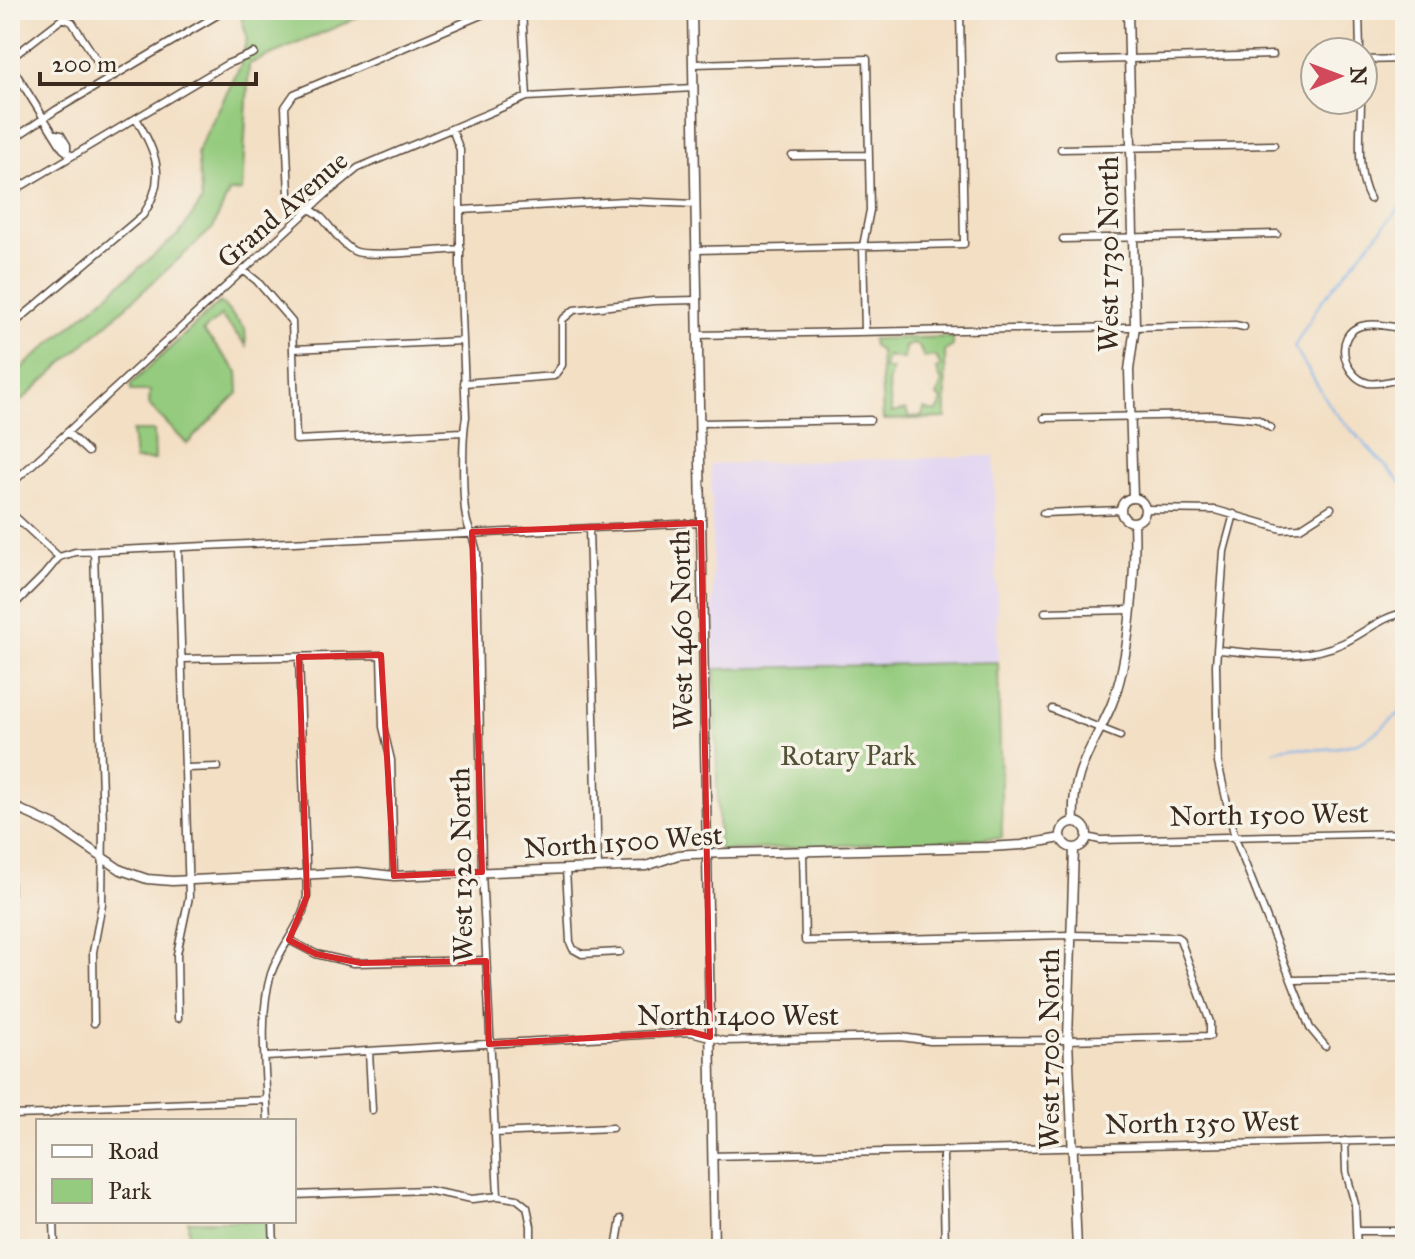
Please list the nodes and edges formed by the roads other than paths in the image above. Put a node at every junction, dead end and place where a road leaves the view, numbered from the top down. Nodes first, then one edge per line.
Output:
1 (493, 10) edge
2 (522, 10) edge
3 (692, 10) edge
4 (960, 10) edge
5 (1128, 10) edge
6 (1359, 10) edge
7 (219, 14) dead end
8 (1360, 36) edge
9 (254, 53) dead end
10 (1273, 55) dead end
11 (1129, 58) junction
12 (1405, 59) edge
13 (1379, 60) edge
14 (1059, 61) dead end
15 (10, 62) edge
16 (694, 64) junction
17 (109, 79) junction
18 (694, 88) junction
19 (527, 97) junction
20 (1361, 116) edge
21 (45, 117) junction
22 (136, 118) junction
23 (452, 129) junction
24 (10, 141) edge
25 (1274, 145) dead end
26 (1131, 148) junction
27 (1061, 149) dead end
28 (868, 155) junction
29 (72, 156) junction
30 (792, 156) dead end
31 (10, 193) edge
32 (1370, 199) dead end
33 (695, 204) junction
34 (310, 208) junction
35 (462, 210) junction
36 (1277, 234) dead end
37 (1133, 238) junction
38 (1063, 239) dead end
39 (863, 246) junction
40 (461, 249) junction
41 (696, 250) junction
42 (243, 270) junction
43 (697, 300) junction
44 (1135, 326) junction
45 (10, 327) edge
46 (1244, 327) dead end
47 (1405, 329) edge
48 (865, 331) junction
49 (698, 335) junction
50 (462, 341) junction
51 (294, 349) junction
52 (1405, 378) edge
53 (464, 383) junction
54 (1130, 417) junction
55 (1044, 418) dead end
56 (870, 420) dead end
57 (700, 423) junction
58 (1271, 428) dead end
59 (463, 432) junction
60 (68, 433) junction
61 (88, 452) dead end
62 (10, 485) edge
63 (1133, 497) junction
64 (1331, 508) dead end
65 (1146, 509) junction
66 (1121, 510) junction
67 (10, 512) edge
68 (1043, 513) dead end
69 (1234, 514) junction
70 (1134, 522) junction
71 (701, 523) junction
72 (589, 528) junction
73 (472, 532) junction
74 (178, 549) junction
75 (94, 552) junction
76 (59, 557) junction
77 (10, 609) edge
78 (1129, 610) junction
79 (1045, 612) dead end
80 (1405, 613) edge
81 (1218, 650) junction
82 (299, 657) junction
83 (183, 659) junction
84 (1052, 709) dead end
85 (1099, 728) junction
86 (1120, 736) dead end
87 (218, 767) dead end
88 (186, 768) junction
89 (10, 805) edge
90 (1074, 822) junction
91 (1405, 833) edge
92 (1087, 837) junction
93 (1061, 838) junction
94 (1235, 838) junction
95 (1074, 848) junction
96 (803, 852) junction
97 (707, 855) junction
98 (101, 858) junction
99 (598, 868) junction
100 (566, 869) junction
101 (10, 872) edge
102 (482, 872) junction
103 (306, 876) junction
104 (394, 876) junction
105 (188, 880) junction
106 (10, 903) edge
107 (1070, 935) junction
108 (289, 940) junction
109 (620, 952) dead end
110 (486, 960) junction
111 (1405, 978) edge
112 (1293, 980) junction
113 (178, 1018) dead end
114 (94, 1023) dead end
115 (710, 1037) junction
116 (1068, 1040) junction
117 (489, 1044) junction
118 (1325, 1046) dead end
119 (369, 1051) junction
120 (266, 1057) junction
121 (267, 1100) junction
122 (372, 1110) dead end
123 (10, 1115) edge
124 (50, 1118) edge
125 (268, 1119) edge
126 (612, 1128) dead end
127 (494, 1133) junction
128 (1405, 1140) edge
129 (1345, 1141) junction
130 (1071, 1146) junction
131 (945, 1150) junction
132 (712, 1156) junction
133 (296, 1195) edge
134 (498, 1196) junction
135 (621, 1219) dead end
136 (54, 1223) edge
137 (273, 1223) edge
138 (1356, 1231) junction
139 (1405, 1231) edge
140 (55, 1249) edge
141 (274, 1249) edge
142 (531, 1249) edge
143 (616, 1249) edge
144 (714, 1249) edge
145 (945, 1249) edge
146 (1077, 1249) edge
147 (1357, 1249) edge

1 - 34 street
2 - 19 street
3 - 16 street, West 1460 North
4 - 39 street
5 - 11 street, West 1730 North
6 - 8 street
7 - 17 street
9 - 22 street
10 - 11 street
11 - 14 street
11 - 26 street, West 1730 North
12 - 13 street
15 - 17 street
15 - 21 street
16 - 18 street, West 1460 North
16 - 28 street
17 - 21 street
18 - 19 street, Grand Avenue
18 - 33 street, West 1460 North
19 - 23 street, Grand Avenue
20 - 32 street
21 - 24 street
21 - 29 street
22 - 29 street
22 - 45 street
23 - 34 street, Grand Avenue
23 - 35 street, West 1320 North
25 - 26 street
26 - 27 street
26 - 37 street, West 1730 North
28 - 30 street
28 - 39 street
29 - 31 street
33 - 35 street
33 - 41 street, West 1460 North
34 - 40 street
34 - 42 street, Grand Avenue
35 - 40 street, West 1320 North
36 - 37 street
37 - 38 street
37 - 44 street, West 1730 North
39 - 41 street
39 - 48 street
40 - 50 street, West 1320 North
41 - 43 street, West 1460 North
42 - 51 street
42 - 60 street, Grand Avenue
43 - 49 street, West 1460 North
43 - 53 street
44 - 46 street
44 - 48 street
44 - 54 street, West 1730 North
47 - 52 street
48 - 49 street
49 - 57 street, West 1460 North
50 - 51 street
50 - 53 street, West 1320 North
51 - 59 street
53 - 59 street, West 1320 North
54 - 55 street
54 - 58 street
54 - 63 street, West 1730 North
56 - 57 street
57 - 71 street, West 1460 North
59 - 73 street, West 1320 North
60 - 61 street
60 - 62 street, Grand Avenue
63 - 65 street
63 - 66 street
64 - 69 street
65 - 69 street
65 - 70 street
66 - 68 street
66 - 70 street
67 - 76 street
69 - 81 street
70 - 78 street
71 - 72 street
71 - 97 street, West 1460 North
72 - 73 street
72 - 99 street
73 - 74 street
73 - 102 street, West 1320 North
74 - 75 street
74 - 83 street
75 - 76 street
75 - 98 street
76 - 77 street
78 - 79 street
78 - 85 street
80 - 81 street
81 - 94 street
82 - 83 street
82 - 103 street
82 - 104 street
83 - 88 street
84 - 85 street
85 - 86 street
85 - 90 street
87 - 88 street
88 - 105 street
89 - 98 street, North 1500 West
90 - 92 street
90 - 93 street
91 - 94 street, North 1500 West
92 - 94 street, North 1500 West
92 - 95 street
93 - 95 street
93 - 96 street, North 1500 West
94 - 112 street
95 - 107 street, West 1700 North
96 - 97 street, North 1500 West
96 - 107 street
97 - 99 street, North 1500 West
97 - 115 street, West 1460 North
98 - 105 street, North 1500 West
98 - 114 street
99 - 100 street, North 1500 West
100 - 102 street, North 1500 West
100 - 109 street
101 - 106 street
102 - 104 street, North 1500 West
102 - 110 street, West 1320 North
103 - 104 street, North 1500 West
103 - 105 street, North 1500 West
103 - 108 street
105 - 113 street
107 - 116 street, West 1700 North
107 - 116 street, North 1400 West
108 - 110 street
108 - 120 street
110 - 117 street, West 1320 North
111 - 112 street
112 - 118 street
115 - 116 street, North 1400 West
115 - 117 street, North 1400 West
115 - 132 street, West 1460 North
116 - 130 street, West 1700 North
117 - 119 street, North 1400 West
117 - 127 street, West 1320 North
119 - 120 street, North 1400 West
119 - 122 street
120 - 121 street
121 - 124 street
121 - 125 street
123 - 124 street
126 - 127 street
127 - 134 street, West 1320 North
128 - 129 street, North 1350 West
129 - 130 street, North 1350 West
129 - 138 street
130 - 131 street, North 1350 West
130 - 146 street, West 1700 North
131 - 132 street, North 1350 West
131 - 145 street
132 - 144 street, West 1460 North
133 - 134 street
134 - 142 street
135 - 143 street
136 - 140 street
137 - 141 street
138 - 139 street
138 - 147 street

